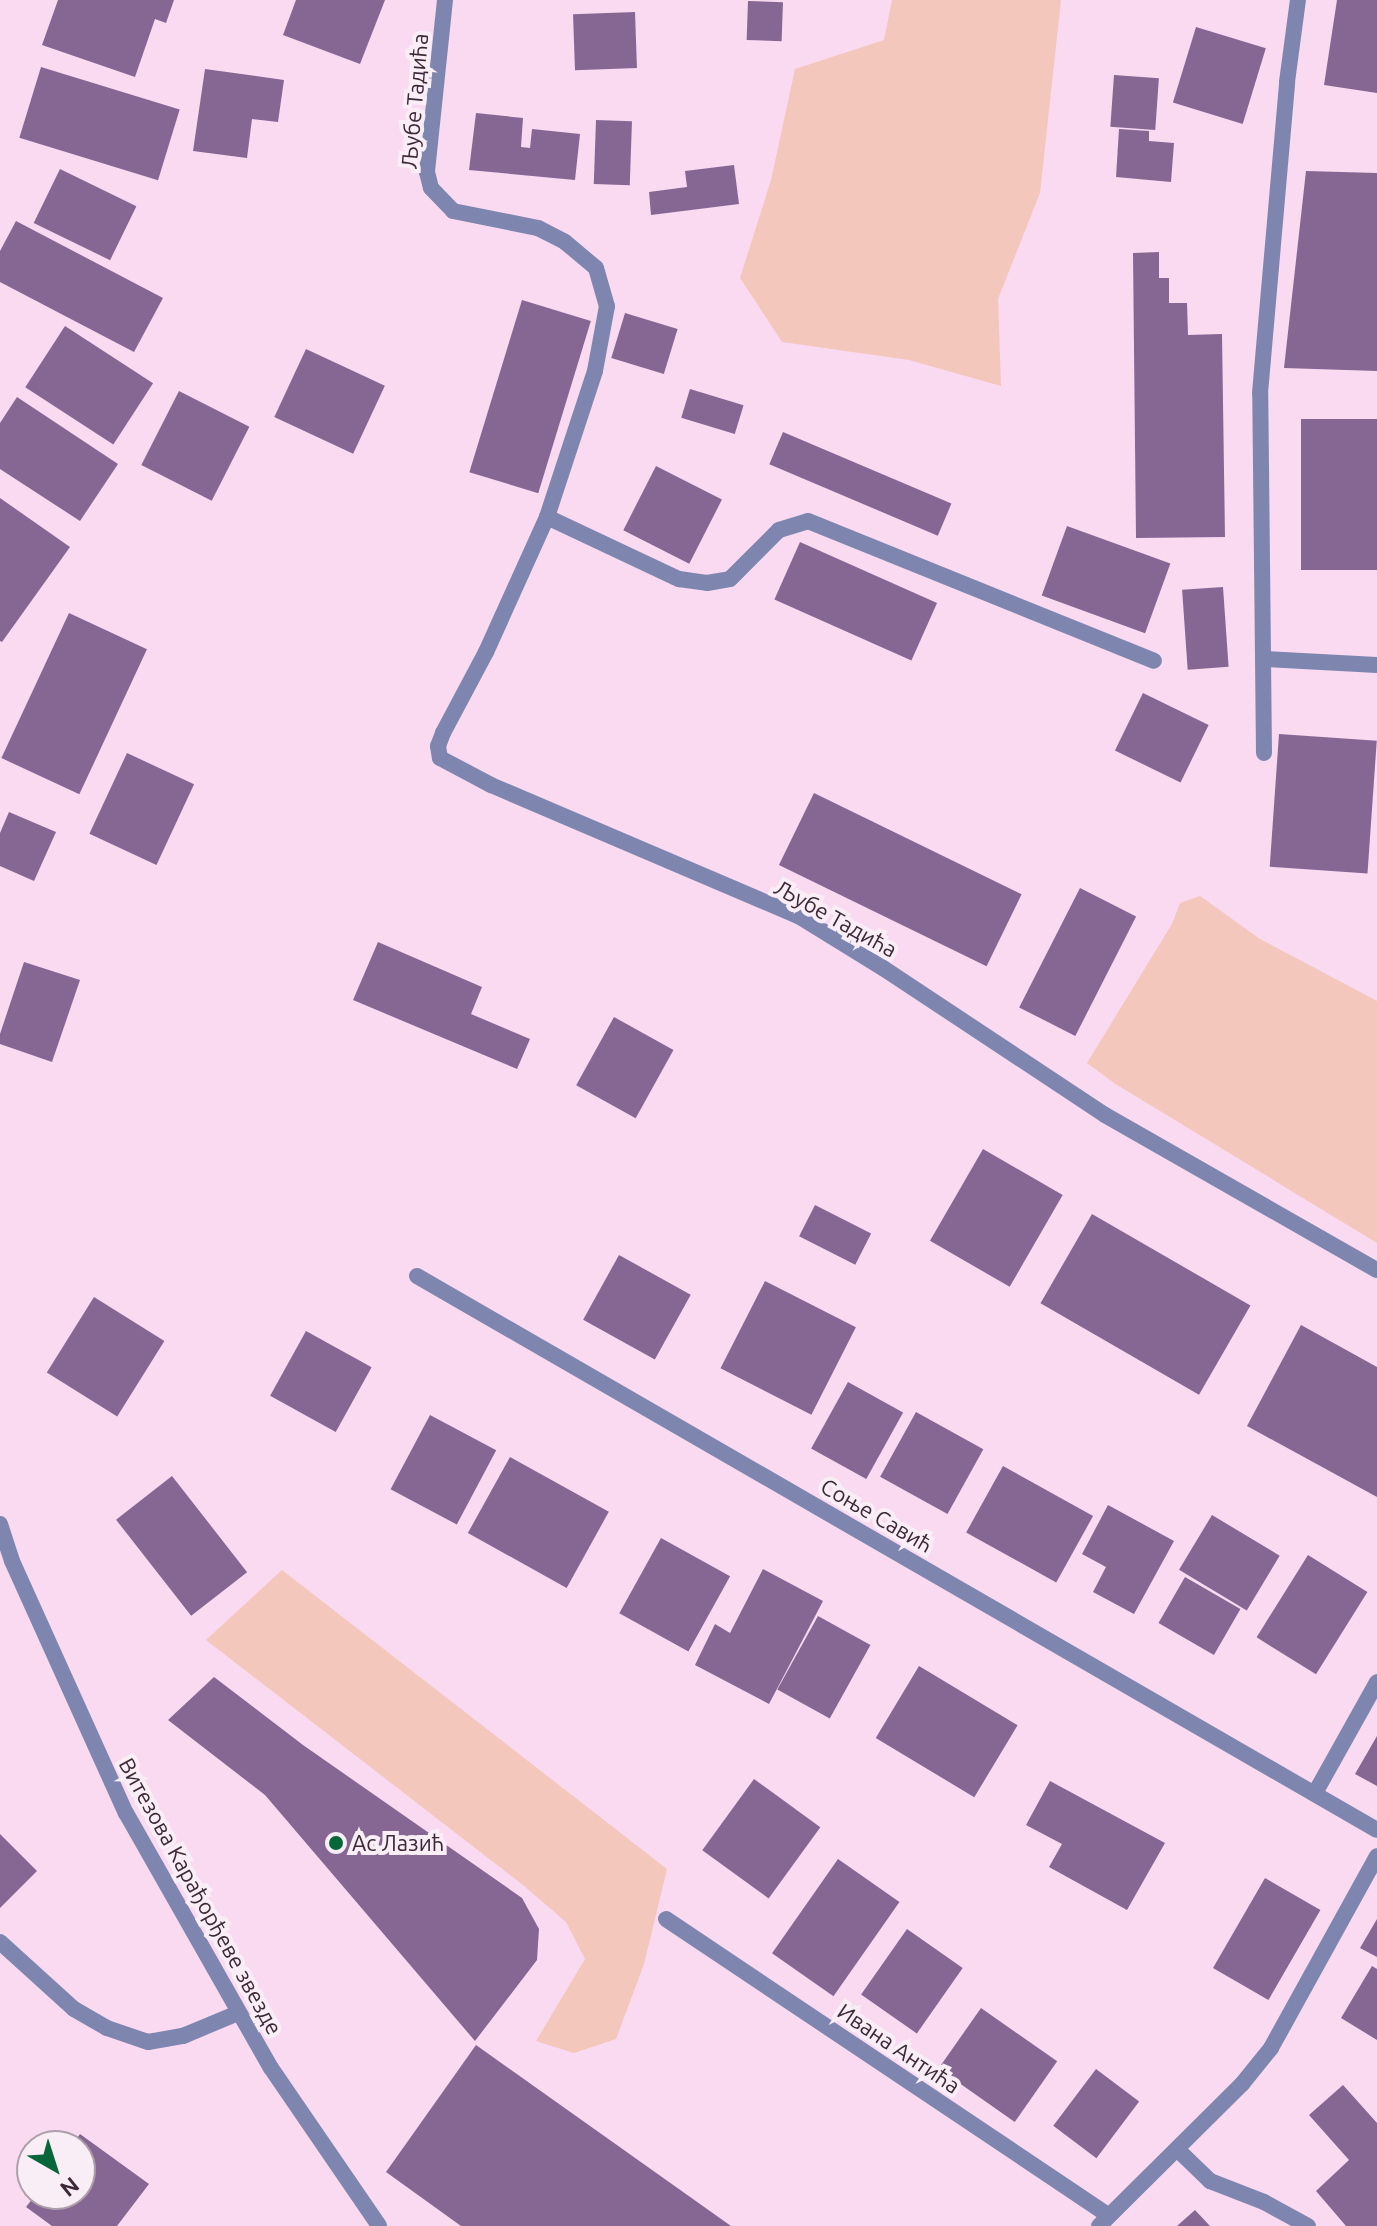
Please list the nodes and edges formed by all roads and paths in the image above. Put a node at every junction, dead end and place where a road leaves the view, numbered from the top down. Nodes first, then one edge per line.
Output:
1 (445, 0) edge
2 (1298, 0) edge
3 (547, 517) junction
4 (1264, 659) junction
5 (1154, 661) dead end
6 (1377, 665) edge
7 (1264, 753) dead end
8 (1377, 1270) edge
9 (417, 1276) dead end
10 (0, 1524) edge
11 (6, 1565) edge
12 (1377, 1682) edge
13 (1315, 1793) junction
14 (1377, 1830) edge
15 (1377, 1856) edge
16 (666, 1919) dead end
17 (0, 1942) edge
18 (238, 2013) junction
19 (1178, 2150) junction
20 (1103, 2220) edge
21 (379, 2226) edge
22 (1308, 2226) edge

1 - 3 street, Љубе Тадића
2 - 4 street
3 - 5 street
3 - 8 street, Љубе Тадића
4 - 6 street
4 - 7 street
9 - 13 street, Соње Савић
10 - 11 street, Витезова Карађорђеве звезде
11 - 18 street, Витезова Карађорђеве звезде
12 - 13 street
13 - 14 street, Соње Савић
15 - 19 street
16 - 20 street, Ивана Антића
17 - 18 street
18 - 21 street, Витезова Карађорђеве звезде
19 - 20 street
19 - 22 street

